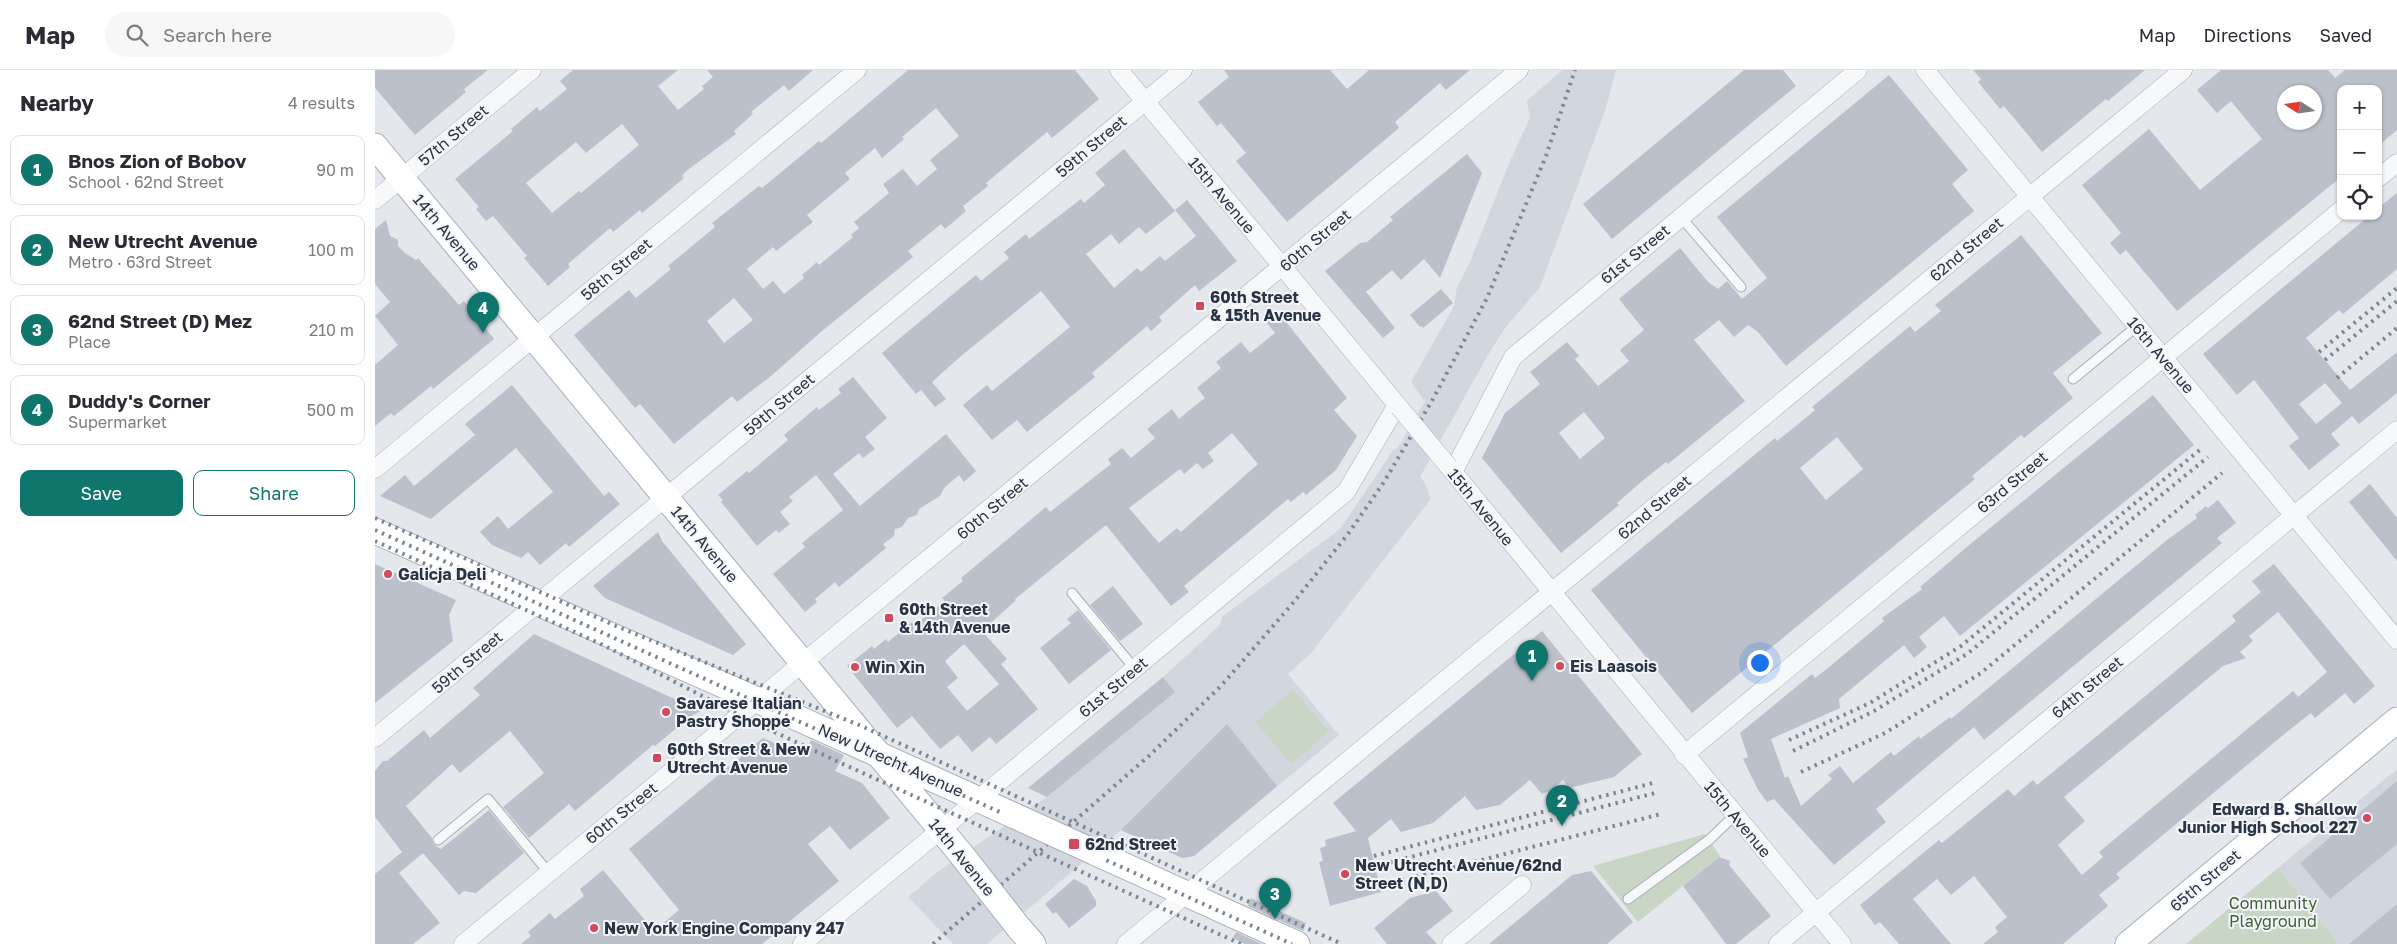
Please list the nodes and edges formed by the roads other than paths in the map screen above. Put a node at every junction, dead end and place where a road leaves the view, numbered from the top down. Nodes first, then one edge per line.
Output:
1 (532, 70) edge
2 (857, 70) edge
3 (1119, 70) edge
4 (1183, 70) edge
5 (1519, 70) edge
6 (1858, 70) edge
7 (1925, 70) edge
8 (2183, 70) edge
9 (1145, 102) junction
10 (375, 146) edge
11 (2397, 163) edge
12 (2382, 175) edge
13 (401, 178) junction
14 (2030, 196) junction
15 (375, 200) edge
16 (2337, 213) edge
17 (1680, 216) junction
18 (1282, 267) junction
19 (1741, 287) dead end
20 (2137, 326) junction
21 (534, 338) junction
22 (2163, 358) junction
23 (2073, 379) dead end
24 (1398, 406) junction
25 (2397, 430) edge
26 (375, 469) edge
27 (1451, 470) junction
28 (667, 497) junction
29 (2294, 516) junction
30 (375, 531) edge
31 (1072, 593) dead end
32 (1551, 593) junction
33 (537, 604) junction
34 (2397, 640) edge
35 (804, 664) junction
36 (1135, 668) junction
37 (759, 701) junction
38 (2397, 720) edge
39 (375, 738) edge
40 (879, 755) junction
41 (1684, 755) junction
42 (978, 799) junction
43 (1735, 815) junction
44 (941, 830) junction
45 (438, 840) dead end
46 (549, 873) junction
47 (1522, 885) dead end
48 (1186, 894) junction
49 (1628, 899) dead end
50 (1816, 912) junction
51 (1026, 936) edge
52 (463, 944) edge
53 (802, 944) edge
54 (1126, 944) edge
55 (1297, 944) edge
56 (1451, 944) edge
57 (1778, 944) edge
58 (1842, 944) edge
59 (2128, 944) edge

1 - 13 street, 57th Street
2 - 21 street, 58th Street
3 - 9 street, 15th Avenue
4 - 9 street, 59th Street
5 - 18 street, 60th Street
6 - 17 street, 61st Street
7 - 14 street, 16th Avenue
8 - 14 street, 62nd Street
9 - 18 street, 15th Avenue
9 - 28 street, 59th Street
10 - 13 main road, 14th Avenue
11 - 12 street
13 - 15 street, 57th Street
13 - 21 main road, 14th Avenue
14 - 20 street, 16th Avenue
14 - 32 street, 62nd Street
16 - 22 street, 63rd Street
17 - 19 lane
17 - 27 street, 61st Street
18 - 24 street, 15th Avenue
18 - 35 street, 60th Street
20 - 22 street, 16th Avenue
20 - 23 lane
21 - 26 street, 58th Street
21 - 28 main road, 14th Avenue
22 - 29 street, 16th Avenue
22 - 41 street, 63rd Street
24 - 27 street, 15th Avenue, bridge
24 - 36 street, 61st Street
25 - 29 street, 64th Street
27 - 32 street, 15th Avenue
28 - 33 street, 59th Street
28 - 35 main road, 14th Avenue
29 - 34 street, 16th Avenue
29 - 50 street, 64th Street
30 - 33 main road, New Utrecht Avenue
31 - 36 lane
32 - 41 street, 15th Avenue
32 - 48 street, 62nd Street
33 - 37 main road, New Utrecht Avenue
33 - 39 street, 59th Street
35 - 37 street, 60th Street
35 - 40 main road, 14th Avenue
36 - 42 street, 61st Street
37 - 40 main road, New Utrecht Avenue
37 - 46 street, 60th Street
38 - 59 main road, 65th Street
40 - 42 main road, New Utrecht Avenue
40 - 44 main road, 14th Avenue
41 - 43 street, 15th Avenue
42 - 44 street, 61st Street
42 - 48 main road, New Utrecht Avenue, bridge
43 - 49 lane
43 - 50 street, 15th Avenue
44 - 51 main road, 14th Avenue, bridge
44 - 53 street, 61st Street
45 - 46 lane
46 - 52 street, 60th Street
47 - 56 street
48 - 54 street, 62nd Street
48 - 55 main road, New Utrecht Avenue
50 - 57 street, 64th Street
50 - 58 street, 15th Avenue

